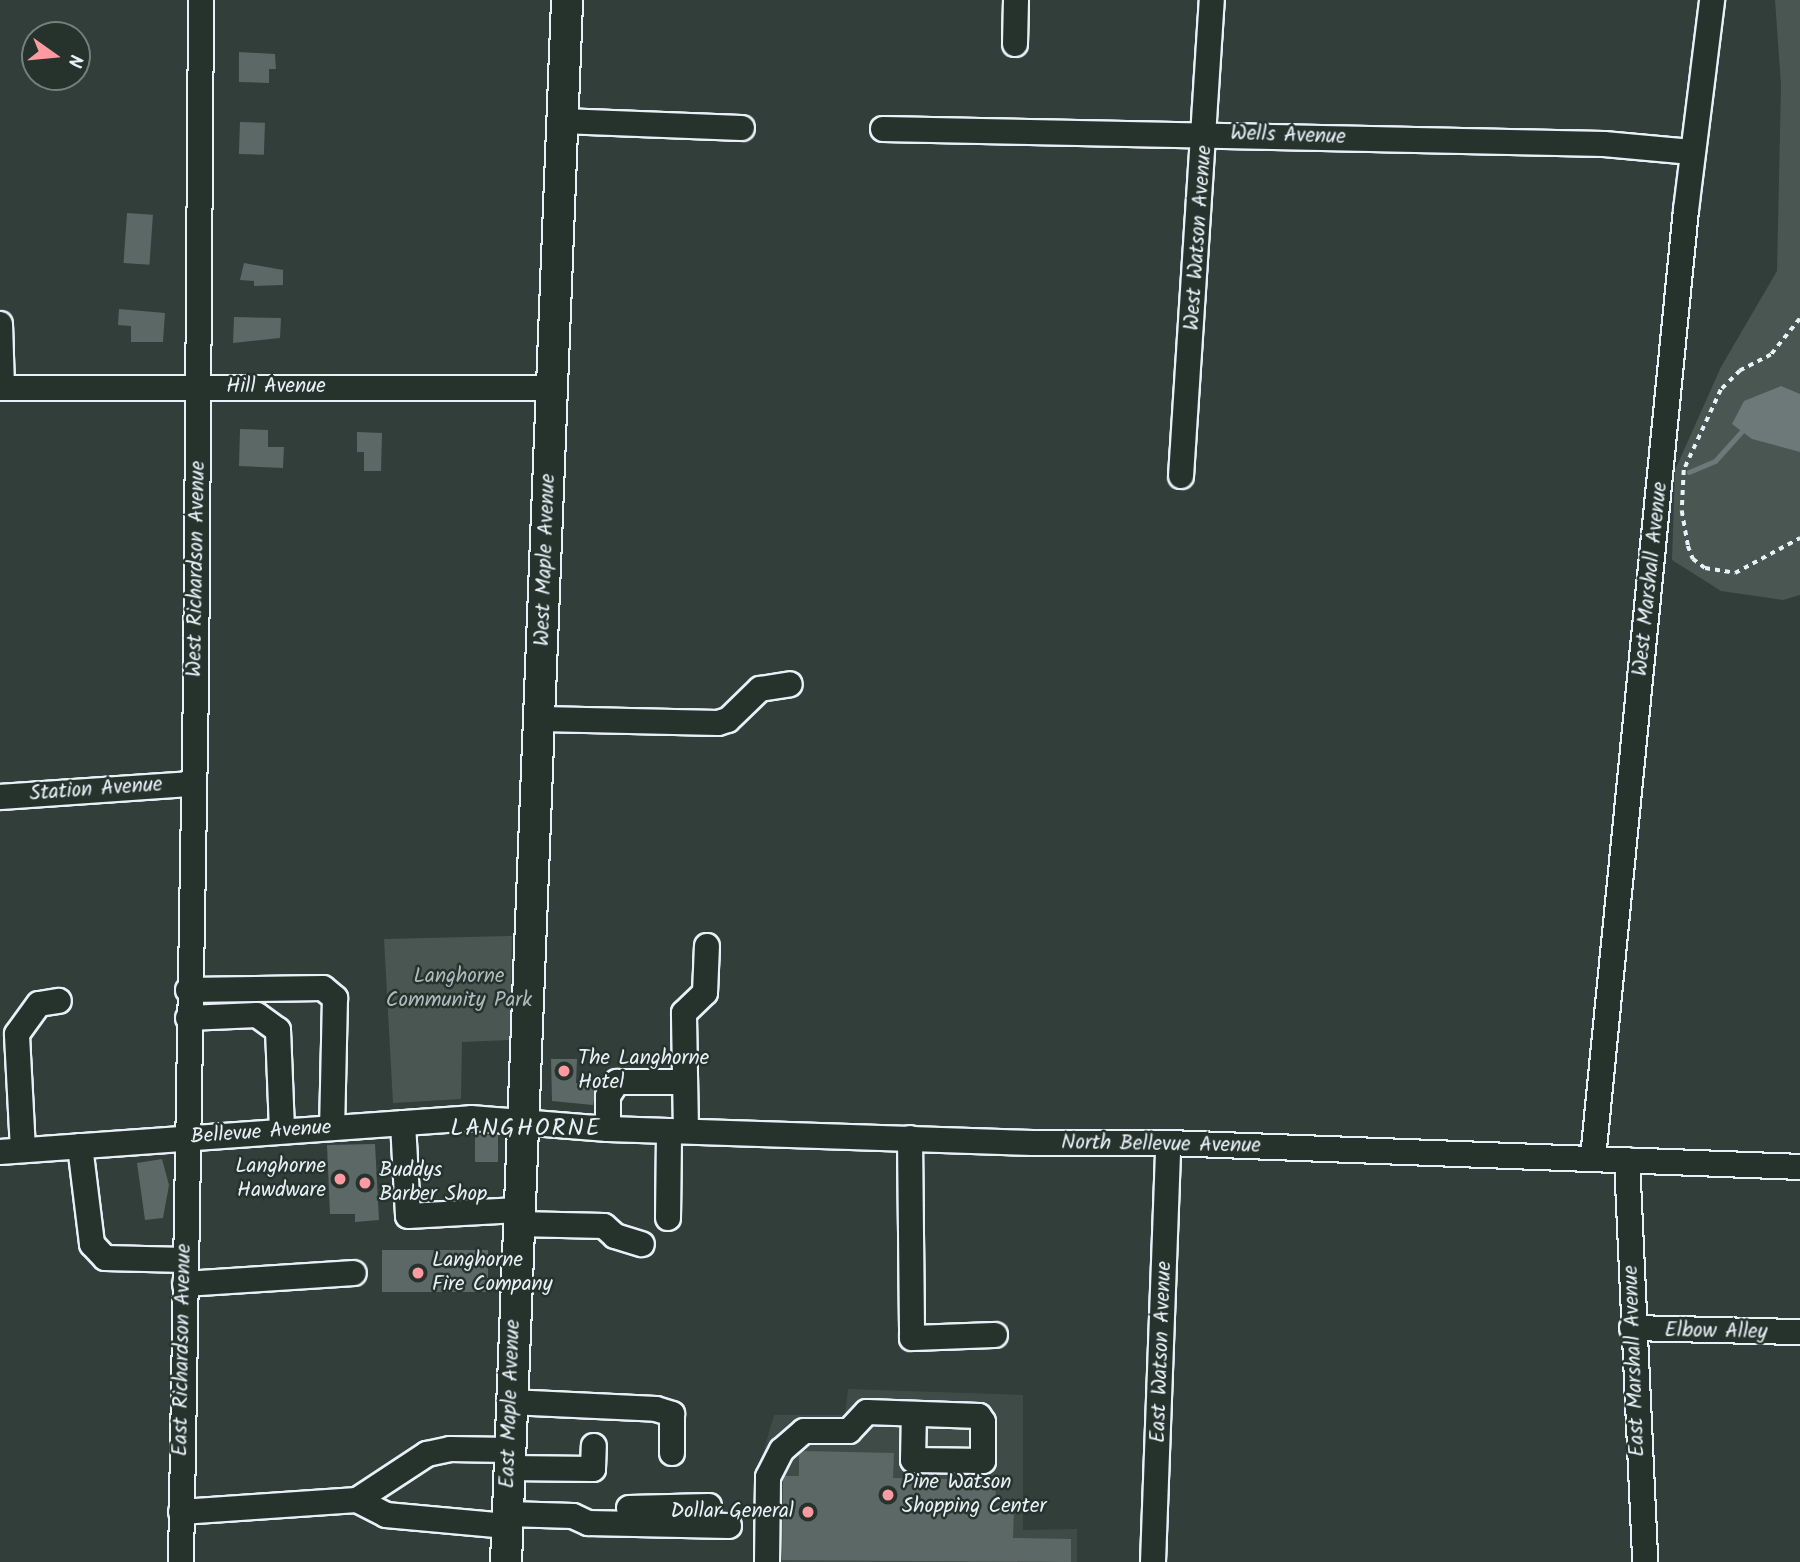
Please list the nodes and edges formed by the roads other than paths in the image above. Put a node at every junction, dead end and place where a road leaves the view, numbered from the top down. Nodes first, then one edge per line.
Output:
1 (201, 0) edge
2 (567, 0) edge
3 (1016, 0) edge
4 (1212, 0) edge
5 (1712, 0) edge
6 (1015, 44) dead end
7 (561, 121) junction
8 (742, 128) dead end
9 (883, 129) dead end
10 (1206, 133) junction
11 (1692, 152) junction
12 (0, 324) edge
13 (1, 388) edge
14 (197, 388) junction
15 (553, 388) junction
16 (1181, 476) dead end
17 (790, 684) dead end
18 (541, 719) junction
19 (192, 784) junction
20 (0, 797) edge
21 (707, 946) dead end
22 (188, 990) junction
23 (58, 1001) dead end
24 (188, 1018) junction
25 (684, 1082) junction
26 (522, 1121) junction
27 (403, 1123) junction
28 (332, 1128) junction
29 (608, 1129) junction
30 (282, 1131) junction
31 (678, 1131) junction
32 (186, 1138) junction
33 (910, 1138) junction
34 (1168, 1143) junction
35 (80, 1146) junction
36 (12, 1151) edge
37 (1593, 1158) junction
38 (1627, 1160) junction
39 (1800, 1167) edge
40 (518, 1217) junction
41 (668, 1218) dead end
42 (642, 1244) dead end
43 (185, 1272) junction
44 (354, 1273) dead end
45 (1632, 1328) junction
46 (1800, 1332) edge
47 (995, 1335) dead end
48 (510, 1402) junction
49 (914, 1414) dead end
50 (594, 1446) dead end
51 (672, 1454) dead end
52 (509, 1459) junction
53 (357, 1500) junction
54 (709, 1506) dead end
55 (181, 1512) junction
56 (573, 1516) junction
57 (508, 1520) junction
58 (729, 1526) dead end
59 (181, 1562) edge
60 (506, 1562) edge
61 (767, 1562) edge
62 (1153, 1562) edge
63 (1644, 1562) edge

1 - 14 street, West Richardson Avenue
2 - 7 main road, West Maple Avenue
3 - 6 street
4 - 10 street, West Watson Avenue
5 - 11 street, West Marshall Avenue
7 - 8 street
7 - 15 main road, West Maple Avenue
9 - 10 street, Wells Avenue
10 - 11 street, Wells Avenue
10 - 16 street, West Watson Avenue
11 - 37 street, West Marshall Avenue
12 - 13 street
13 - 14 street, Hill Avenue
14 - 15 street, Hill Avenue
14 - 19 street, West Richardson Avenue
15 - 18 main road, West Maple Avenue
17 - 18 street
18 - 26 main road, West Maple Avenue
19 - 20 street, Station Avenue
19 - 22 street, West Richardson Avenue
21 - 25 street
22 - 24 street, West Richardson Avenue
22 - 28 street
23 - 36 street
24 - 30 street
24 - 32 street, West Richardson Avenue
25 - 29 street
25 - 31 street
26 - 27 street, Bellevue Avenue
26 - 29 street, North Bellevue Avenue
26 - 40 main road, East Maple Avenue
27 - 28 street, Bellevue Avenue
27 - 40 street
28 - 30 street, Bellevue Avenue
29 - 31 street, North Bellevue Avenue
30 - 32 street, Bellevue Avenue
31 - 33 street, North Bellevue Avenue
31 - 41 street
32 - 35 street, Bellevue Avenue
32 - 43 street, East Richardson Avenue
33 - 34 street, North Bellevue Avenue
33 - 47 street
34 - 37 street, North Bellevue Avenue
34 - 62 street, East Watson Avenue
35 - 36 street, Bellevue Avenue
35 - 43 street
37 - 38 street, North Bellevue Avenue
38 - 39 street, North Bellevue Avenue
38 - 45 street, East Marshall Avenue
40 - 42 street
40 - 48 main road, East Maple Avenue
43 - 44 street
43 - 55 street, East Richardson Avenue
45 - 46 street, Elbow Alley
45 - 63 street, East Marshall Avenue
48 - 51 street
48 - 52 main road, East Maple Avenue
49 - 61 street
50 - 52 street
52 - 53 street
52 - 57 main road, East Maple Avenue
53 - 55 street
53 - 57 street
54 - 56 street
55 - 59 street, East Richardson Avenue
56 - 57 street
56 - 58 street
57 - 60 main road, East Maple Avenue

